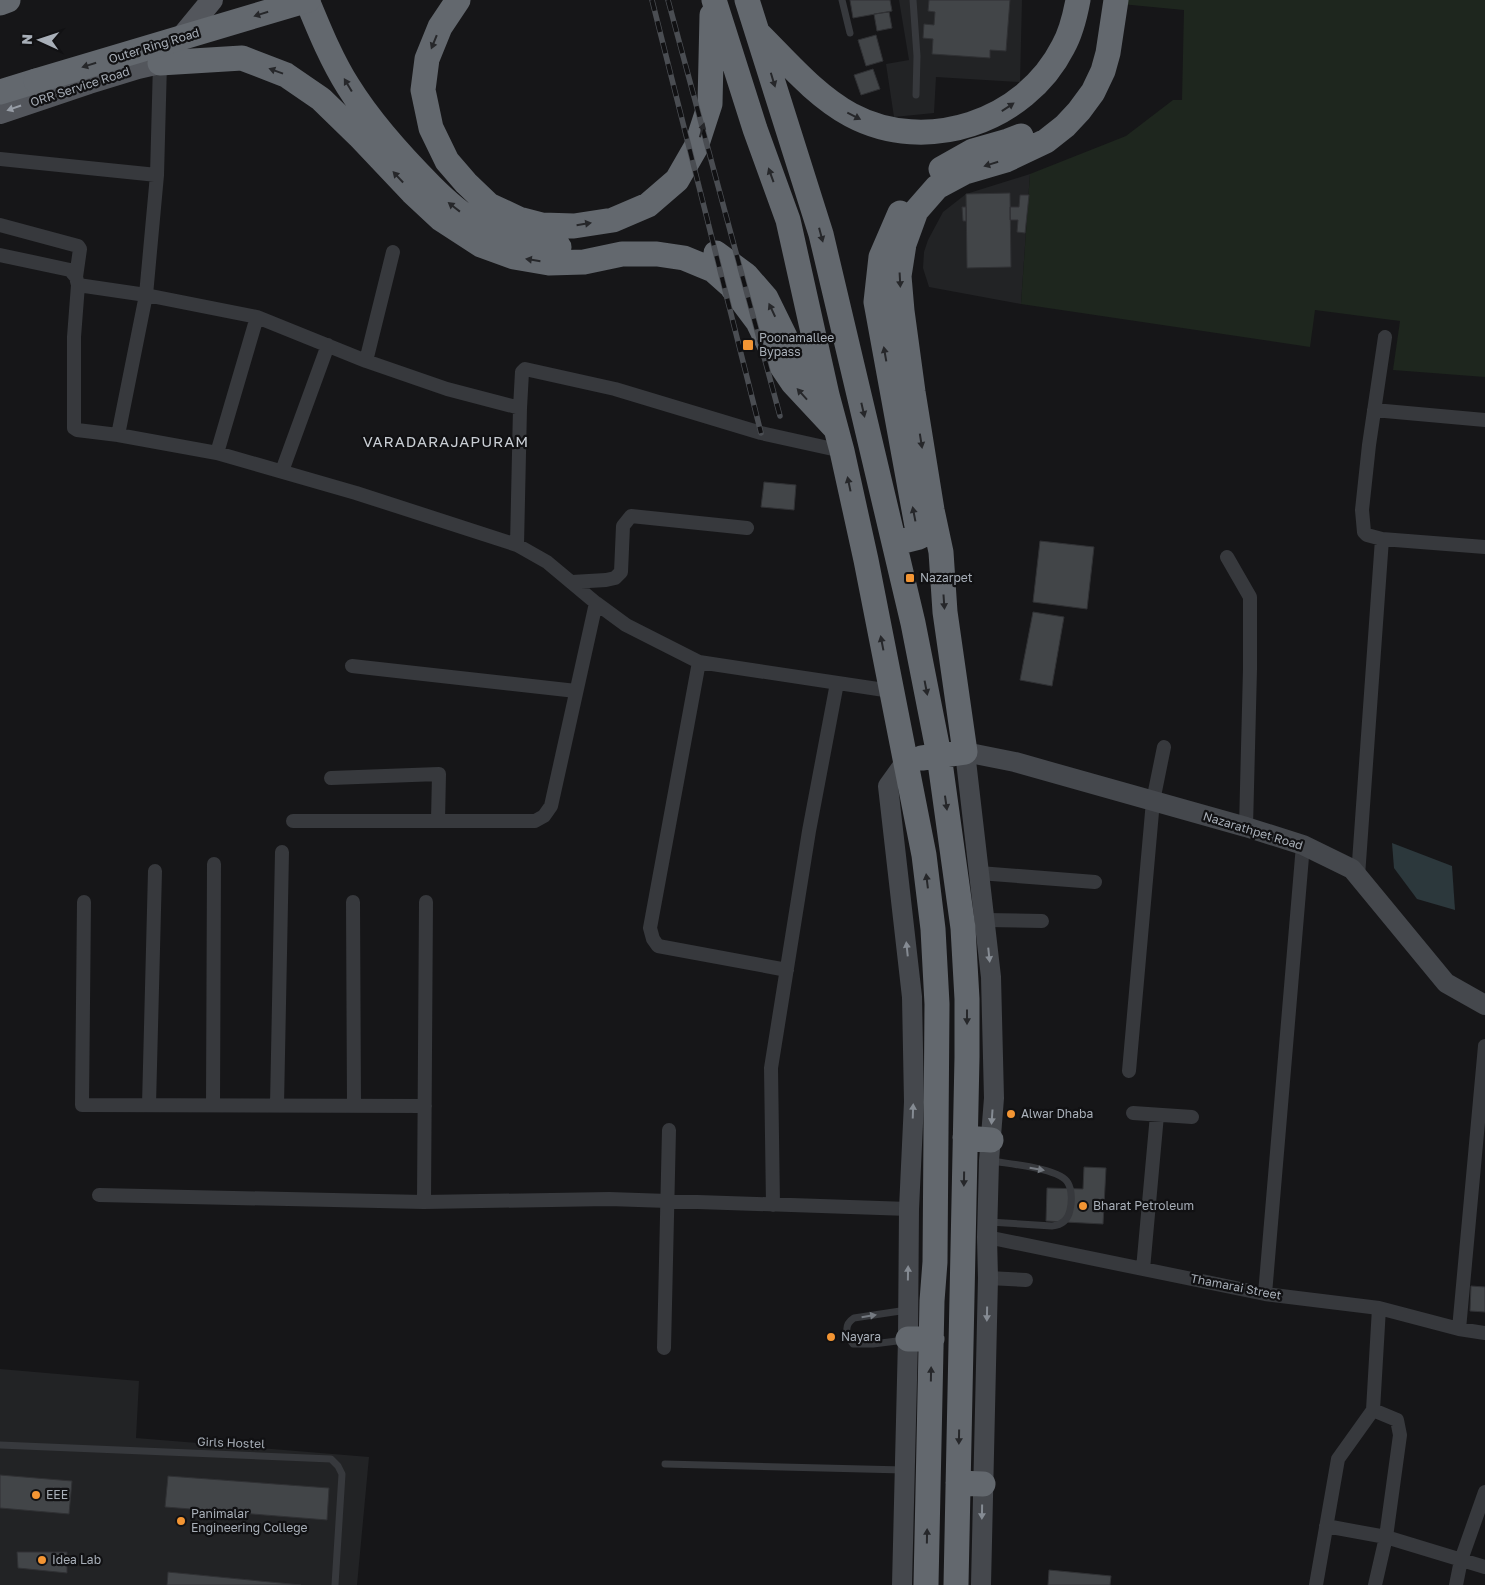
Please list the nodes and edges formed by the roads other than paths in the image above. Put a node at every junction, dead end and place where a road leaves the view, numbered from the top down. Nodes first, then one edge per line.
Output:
1 (8, 0) edge
2 (212, 0) edge
3 (307, 0) edge
4 (458, 0) edge
5 (713, 0) edge
6 (747, 0) edge
7 (842, 0) edge
8 (913, 0) edge
9 (1078, 0) edge
10 (1104, 0) edge
11 (1116, 0) edge
12 (0, 3) edge
13 (850, 33) dead end
14 (758, 34) junction
15 (160, 63) junction
16 (0, 92) edge
17 (916, 95) dead end
18 (0, 113) edge
19 (0, 159) edge
20 (157, 175) junction
21 (0, 225) edge
22 (393, 252) dead end
23 (0, 255) edge
24 (77, 281) junction
25 (146, 295) junction
26 (257, 317) junction
27 (1385, 337) dead end
28 (328, 345) junction
29 (366, 361) junction
30 (827, 395) junction
31 (520, 408) junction
32 (1374, 410) junction
33 (1485, 420) edge
34 (118, 435) junction
35 (839, 440) junction
36 (217, 453) junction
37 (282, 471) junction
38 (747, 528) dead end
39 (1382, 539) junction
40 (895, 543) junction
41 (517, 545) junction
42 (1485, 547) edge
43 (1227, 557) dead end
44 (572, 582) junction
45 (596, 602) junction
46 (699, 662) junction
47 (352, 666) dead end
48 (837, 683) junction
49 (576, 690) junction
50 (891, 691) junction
51 (1164, 747) dead end
52 (965, 752) junction
53 (939, 755) junction
54 (906, 761) junction
55 (331, 778) dead end
56 (1152, 801) junction
57 (438, 820) junction
58 (293, 821) dead end
59 (1246, 827) junction
60 (1304, 845) junction
61 (282, 852) dead end
62 (214, 864) dead end
63 (155, 871) dead end
64 (979, 873) junction
65 (1358, 876) junction
66 (1095, 882) dead end
67 (84, 902) dead end
68 (353, 902) dead end
69 (426, 902) dead end
70 (986, 920) junction
71 (1042, 921) dead end
72 (787, 970) junction
73 (1485, 1006) edge
74 (1485, 1046) edge
75 (1129, 1071) dead end
76 (149, 1105) junction
77 (213, 1105) junction
78 (354, 1105) junction
79 (277, 1106) junction
80 (424, 1106) junction
81 (1133, 1114) dead end
82 (1157, 1115) junction
83 (1192, 1117) dead end
84 (669, 1130) dead end
85 (965, 1138) junction
86 (990, 1150) junction
87 (99, 1195) dead end
88 (424, 1202) junction
89 (667, 1202) junction
90 (773, 1205) junction
91 (909, 1210) junction
92 (987, 1229) junction
93 (1142, 1269) junction
94 (988, 1278) junction
95 (1026, 1280) dead end
96 (1265, 1294) junction
97 (1379, 1308) junction
98 (908, 1309) junction
99 (1459, 1329) junction
100 (1485, 1334) edge
101 (920, 1339) junction
102 (664, 1348) dead end
103 (1373, 1410) junction
104 (0, 1445) edge
105 (665, 1464) dead end
106 (905, 1470) junction
107 (958, 1483) junction
108 (983, 1484) junction
109 (1485, 1492) edge
110 (1326, 1526) junction
111 (1386, 1537) junction
112 (1461, 1560) junction
113 (1485, 1567) edge
114 (335, 1585) edge
115 (902, 1585) edge
116 (926, 1585) edge
117 (956, 1585) edge
118 (981, 1585) edge
119 (1316, 1585) edge
120 (1375, 1585) edge
121 (1456, 1585) edge

1 - 12 highway
2 - 15 main road
3 -> 16 highway, Outer Ring Road, bridge
30 -> 3 highway
4 -> 5 highway
30 -> 5 highway
6 - 14 highway
7 - 13 lane
8 - 17 lane
14 -> 9 highway
40 -> 10 highway
11 -> 52 highway
14 -> 40 highway
15 -> 18 main road, ORR Service Road
15 - 20 street
35 -> 15 highway
19 - 20 street
20 - 25 street
21 - 24 street
22 - 29 street
23 - 24 street
24 - 25 street
24 - 34 street
25 - 26 street
25 - 34 street
26 - 28 street
26 - 36 street
27 - 32 street
28 - 29 street
28 - 37 street
29 - 31 street
30 - 35 highway
31 - 35 street
31 - 41 street
32 - 33 street
32 - 39 street
34 - 36 street
50 -> 35 highway
36 - 37 street
37 - 41 street
38 - 44 street
39 - 42 street
39 - 65 street
40 -> 53 highway
41 - 44 street
43 - 59 street
44 - 45 street
45 - 46 street
45 - 49 street
46 - 48 street
46 - 72 street
47 - 49 street
48 - 50 street
48 - 72 street
49 - 57 street
50 - 54 highway
51 - 56 street
52 - 53 highway
52 - 56 street, Nazarathpet Road
52 - 64 street
53 - 54 highway
53 -> 85 highway
91 -> 54 street
101 -> 54 highway
55 - 57 street
56 - 59 street, Nazarathpet Road
56 - 75 street
57 - 58 street
59 - 60 street, Nazarathpet Road
60 - 65 street, Nazarathpet Road
60 - 96 street
61 - 79 street
62 - 77 street
63 - 76 street
64 - 66 street
64 - 70 street
65 - 73 street, Nazarathpet Road
67 - 76 street
68 - 78 street
69 - 80 street
70 - 71 street
70 -> 86 street
72 - 90 street
74 - 99 street
76 - 77 street
77 - 79 street
78 - 79 street
78 - 80 street
80 - 88 street
81 - 82 street
82 - 83 street
82 - 93 street
84 - 89 street
85 - 86 highway
85 -> 107 highway
86 - 92 street
86 -> 92 lane
87 - 88 street
88 - 89 street
89 - 90 street
89 - 102 street
90 - 91 street
98 -> 91 street
92 - 93 street, Thamarai Street
92 - 94 street
93 - 96 street, Thamarai Street
94 - 95 street
94 -> 108 street
96 - 97 street, Thamarai Street
97 - 99 street, Thamarai Street
97 - 103 street
98 - 101 street
101 -> 98 lane
99 - 100 street, Thamarai Street
101 - 106 street
116 -> 101 highway
103 - 110 street
103 - 111 street
104 - 114 lane, Girls Hostel
105 - 106 lane
106 - 115 street
107 - 108 highway
107 - 117 highway
108 -> 118 street
109 - 112 street
110 - 111 street
110 - 119 street
111 - 112 street
111 - 120 street
112 - 113 street
112 - 121 street

